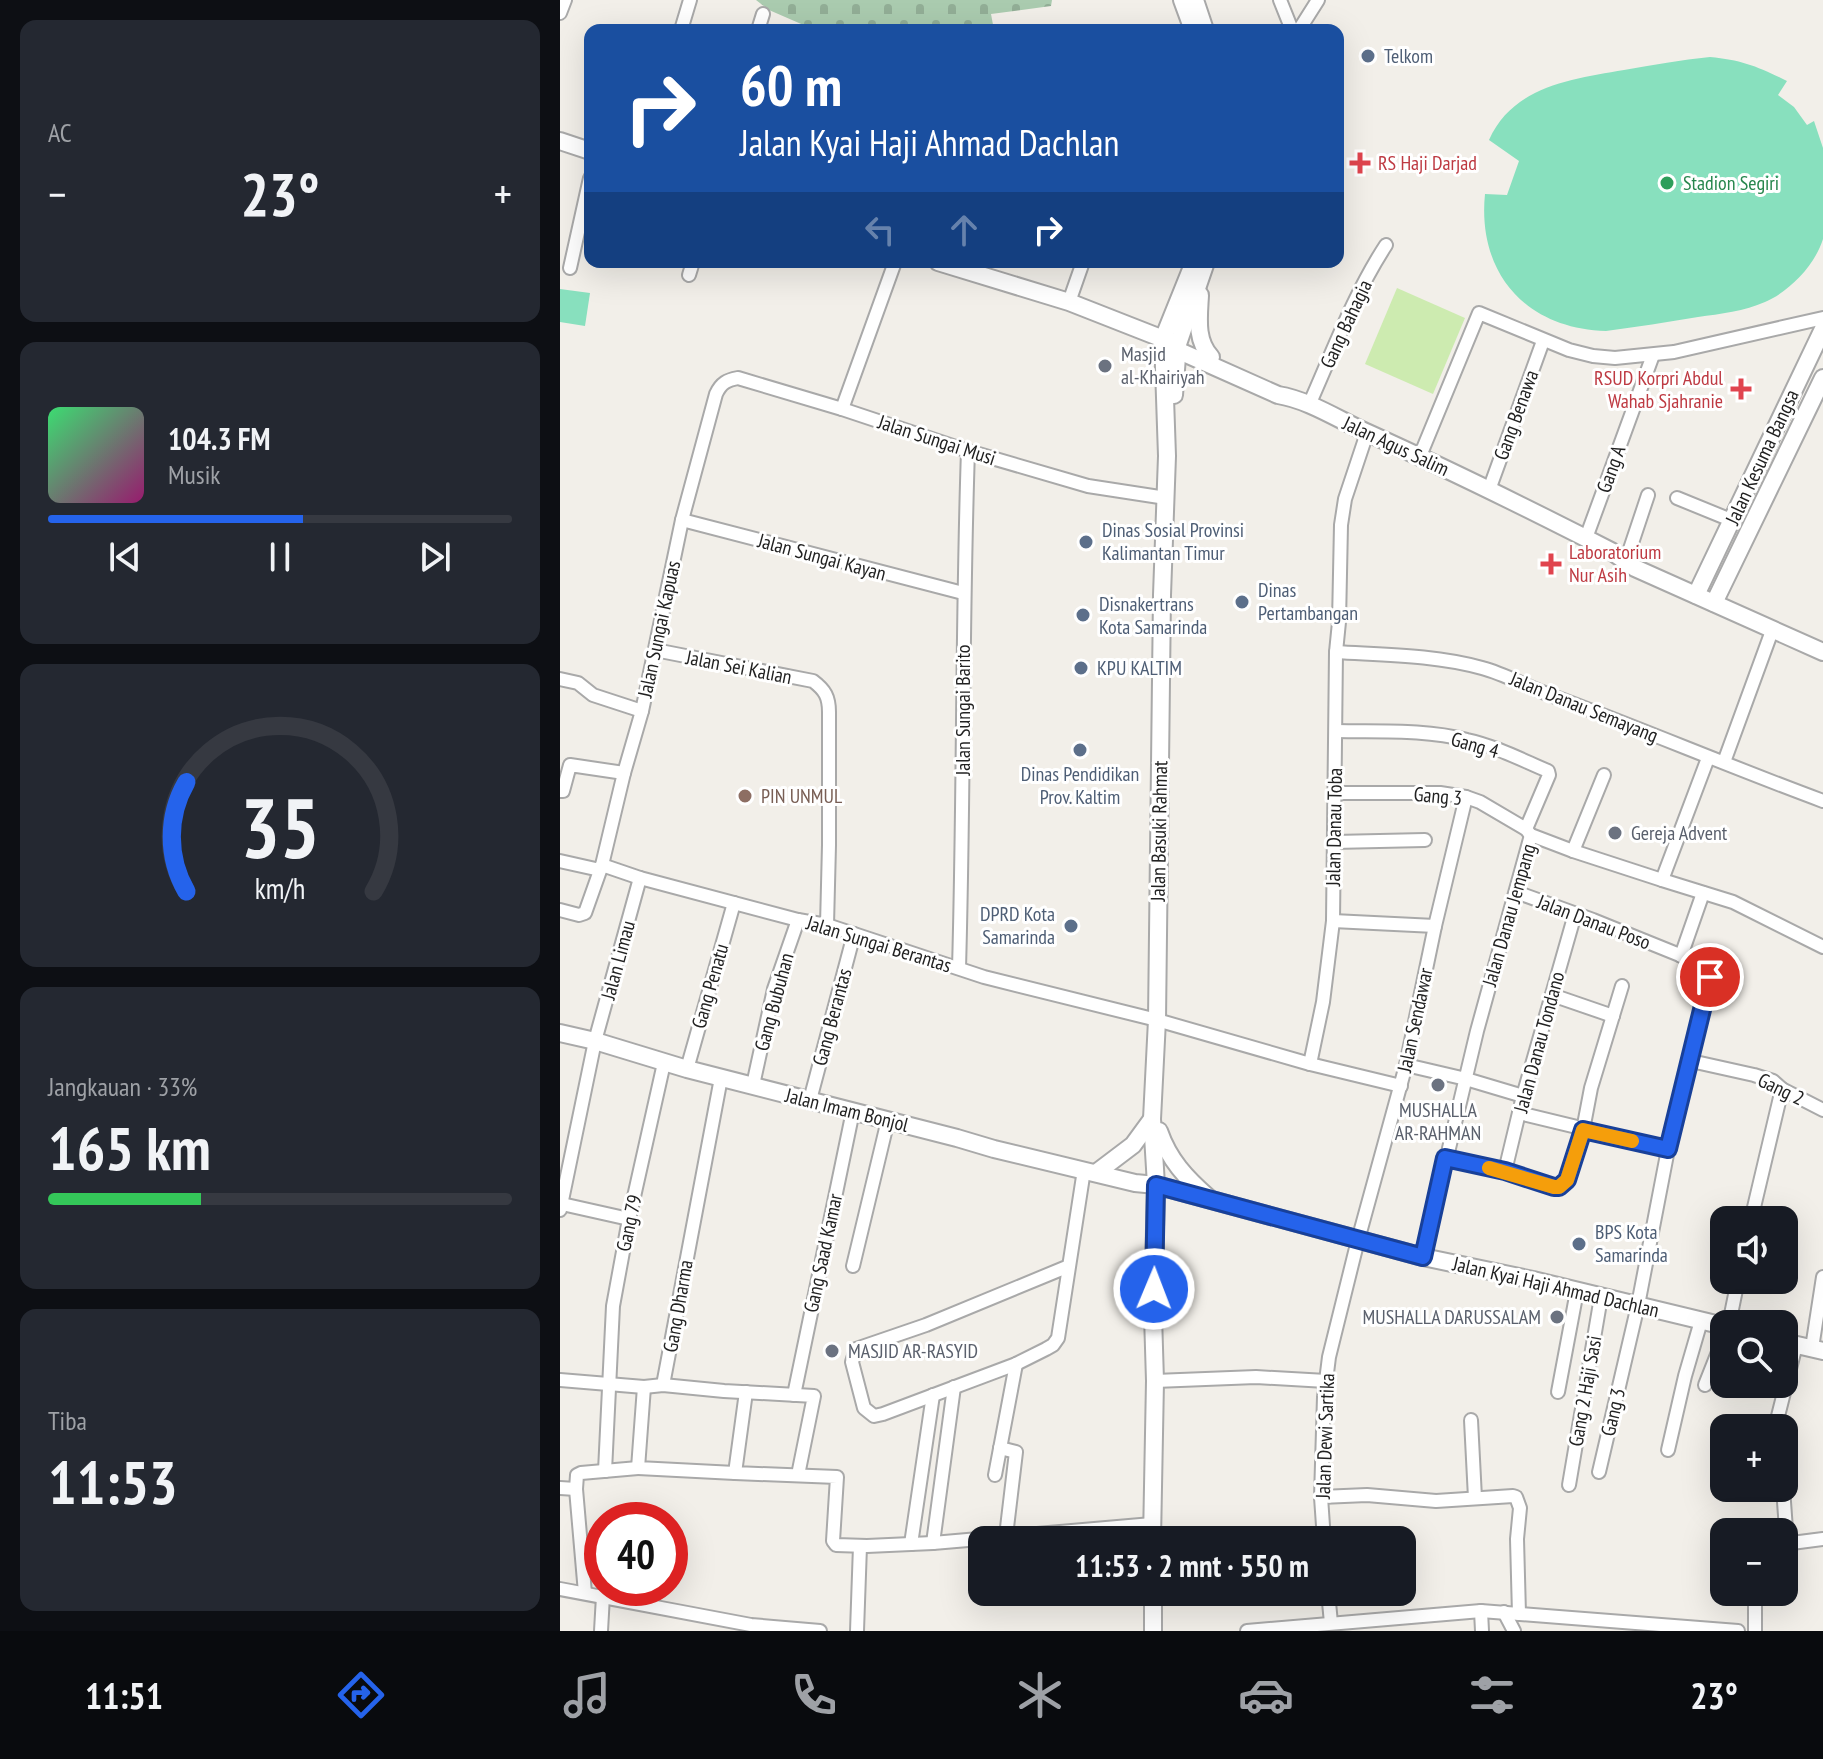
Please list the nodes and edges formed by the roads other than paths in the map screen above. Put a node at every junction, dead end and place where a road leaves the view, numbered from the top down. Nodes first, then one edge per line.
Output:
1 (565, 0) edge
2 (690, 0) edge
3 (1182, 0) edge
4 (1195, 0) edge
5 (1280, 0) edge
6 (1318, 0) edge
7 (560, 13) edge
8 (763, 14) dead end
9 (683, 24) edge
10 (760, 24) edge
11 (1191, 24) edge
12 (1203, 24) edge
13 (1290, 24) edge
14 (1303, 24) edge
15 (560, 141) edge
16 (584, 149) edge
17 (584, 205) edge
18 (1386, 245) dead end
19 (570, 268) dead end
20 (893, 268) edge
21 (958, 268) edge
22 (1081, 268) edge
23 (1200, 268) edge
24 (1200, 268) edge
25 (1069, 302) junction
26 (1823, 318) edge
27 (1823, 329) edge
28 (1543, 341) junction
29 (1173, 344) junction
30 (1653, 355) junction
31 (1211, 357) junction
32 (1823, 378) edge
33 (716, 394) joint
34 (1290, 397) junction
35 (1309, 405) junction
36 (842, 409) junction
37 (1367, 433) junction
38 (968, 451) junction
39 (1420, 456) junction
40 (1489, 490) junction
41 (1648, 495) dead end
42 (1166, 498) junction
43 (1677, 498) dead end
44 (682, 520) junction
45 (1731, 520) junction
46 (1586, 538) junction
47 (1611, 551) junction
48 (1628, 555) junction
49 (1698, 590) junction
50 (963, 593) junction
51 (1716, 598) junction
52 (1773, 628) junction
53 (1823, 640) edge
54 (655, 650) junction
55 (1336, 652) junction
56 (1823, 652) edge
57 (560, 679) edge
58 (642, 711) junction
59 (1336, 731) junction
60 (1708, 758) junction
61 (1724, 762) junction
62 (624, 773) junction
63 (1604, 775) dead end
64 (1334, 793) junction
65 (561, 795) edge
66 (1466, 797) junction
67 (1823, 801) edge
68 (1528, 832) junction
69 (1425, 840) dead end
70 (1334, 842) junction
71 (1573, 851) junction
72 (560, 861) edge
73 (601, 868) junction
74 (640, 878) junction
75 (1662, 880) junction
76 (1516, 892) junction
77 (1703, 893) junction
78 (734, 903) junction
79 (560, 910) edge
80 (1575, 914) junction
81 (798, 920) junction
82 (1333, 921) junction
83 (827, 925) junction
84 (1435, 926) junction
85 (854, 934) junction
86 (1823, 947) edge
87 (1681, 956) junction
88 (959, 968) junction
89 (1622, 986) dead end
90 (1552, 995) junction
91 (1613, 1016) junction
92 (1157, 1020) junction
93 (560, 1033) edge
94 (595, 1041) junction
95 (1691, 1061) junction
96 (664, 1063) junction
97 (1310, 1064) junction
98 (1406, 1065) junction
99 (687, 1069) junction
100 (721, 1078) junction
101 (1466, 1079) junction
102 (753, 1085) junction
103 (1401, 1086) junction
104 (1782, 1089) junction
105 (1523, 1096) junction
106 (810, 1100) junction
107 (1823, 1110) edge
108 (853, 1111) junction
109 (1519, 1113) junction
110 (1153, 1116) junction
111 (888, 1120) junction
112 (1583, 1130) junction
113 (1668, 1149) junction
114 (1445, 1158) junction
115 (1505, 1171) junction
116 (1090, 1172) junction
117 (1156, 1185) junction
118 (1213, 1201) junction
119 (1754, 1206) edge
120 (561, 1207) edge
121 (629, 1219) junction
122 (1358, 1240) junction
123 (1423, 1257) junction
124 (853, 1266) dead end
125 (1069, 1266) junction
126 (1823, 1277) edge
127 (1577, 1291) junction
128 (1601, 1297) junction
129 (1638, 1305) junction
130 (1701, 1321) junction
131 (1710, 1322) edge
132 (1804, 1346) edge
133 (1016, 1364) junction
134 (1710, 1372) edge
135 (560, 1380) edge
136 (1155, 1381) junction
137 (1326, 1381) junction
138 (609, 1385) junction
139 (663, 1385) junction
140 (1705, 1385) dead end
141 (644, 1387) junction
142 (954, 1387) junction
143 (746, 1392) junction
144 (1558, 1392) dead end
145 (794, 1395) junction
146 (933, 1395) junction
147 (1778, 1414) edge
148 (1471, 1420) dead end
149 (1000, 1448) junction
150 (1668, 1450) dead end
151 (638, 1468) junction
152 (605, 1471) junction
153 (1599, 1472) dead end
154 (735, 1473) junction
155 (798, 1475) junction
156 (995, 1475) dead end
157 (1569, 1485) dead end
158 (560, 1488) edge
159 (576, 1489) junction
160 (1321, 1497) junction
161 (1475, 1498) junction
162 (1007, 1526) edge
163 (1152, 1526) edge
164 (1323, 1526) edge
165 (1823, 1539) edge
166 (968, 1540) edge
167 (1798, 1542) edge
168 (933, 1543) junction
169 (911, 1544) junction
170 (860, 1546) junction
171 (584, 1581) edge
172 (560, 1589) edge
173 (584, 1593) edge
174 (602, 1606) edge
175 (649, 1606) edge
176 (1153, 1606) edge
177 (1327, 1606) edge
178 (1755, 1606) edge
179 (1481, 1611) junction
180 (1504, 1612) junction
181 (1519, 1614) junction
182 (1586, 1619) junction
183 (1325, 1626) edge
184 (751, 1628) edge
185 (1656, 1628) edge
186 (601, 1631) edge
187 (820, 1631) edge
188 (857, 1631) edge
189 (1153, 1631) edge
190 (1247, 1631) edge
191 (1482, 1631) edge
192 (1514, 1631) edge
193 (1593, 1631) edge
194 (1738, 1631) edge
195 (1755, 1631) edge

1 - 7 street
2 - 9 street
3 - 11 street
4 - 12 street
5 - 13 street
6 - 14 street
8 - 10 street
15 - 16 street
17 - 19 street
18 - 35 street, Gang Bahagia
20 - 36 street
21 - 25 street
22 - 25 street
23 - 29 street
24 - 31 street
25 - 29 street
26 - 30 street
27 - 45 street, Jalan Kesuma Bangsa
28 - 30 street
28 - 39 street
28 - 40 street, Gang Benawa
29 - 31 street
29 - 34 street, Jalan Agus Salim
29 - 42 street, Jalan Basuki Rahmat
30 - 46 street, Gang A
31 - 34 street
32 - 51 street, Jalan Kesuma Bangsa
33 - 36 street, Jalan Sungai Musi
33 - 44 street, Jalan Sungai Kapuas
34 - 35 street, Jalan Agus Salim
35 - 37 street, Jalan Agus Salim
36 - 38 street, Jalan Sungai Musi
37 - 39 street, Jalan Agus Salim
37 - 55 street, Jalan Danau Toba
38 - 42 street, Jalan Sungai Musi
38 - 50 street, Jalan Sungai Barito
39 - 40 street, Jalan Agus Salim
40 - 46 street, Jalan Agus Salim
41 - 48 street
42 - 92 street, Jalan Basuki Rahmat
43 - 45 street
44 - 50 street, Jalan Sungai Kayan
44 - 54 street, Jalan Sungai Kapuas
45 - 49 street, Jalan Kesuma Bangsa
46 - 47 street, Jalan Agus Salim
47 - 48 street, Jalan Agus Salim
47 - 49 street, Jalan Agus Salim
48 - 49 street, Jalan Agus Salim
49 - 51 street, Jalan Agus Salim
50 - 88 street, Jalan Sungai Barito
51 - 52 street, Jalan Agus Salim
51 - 53 street, Jalan Agus Salim
52 - 56 street, Jalan Agus Salim
52 - 61 street
54 - 58 street, Jalan Sungai Kapuas
54 - 83 street, Jalan Sei Kalian
55 - 59 street, Jalan Danau Toba
55 - 60 street, Jalan Danau Semayang
57 - 58 street
58 - 62 street, Jalan Sungai Kapuas
59 - 64 street, Jalan Danau Toba
59 - 68 street, Gang 4
60 - 61 street, Jalan Danau Semayang
60 - 75 street
61 - 67 street, Jalan Danau Semayang
62 - 65 street
62 - 73 street, Jalan Sungai Kapuas
63 - 71 street
64 - 66 street, Gang 3
64 - 70 street, Jalan Danau Toba
66 - 68 street, Gang 3
66 - 84 street, Jalan Sendawar
68 - 71 street, Jalan Danau Jempang
68 - 76 street, Jalan Danau Jempang
69 - 70 street
70 - 82 street, Jalan Danau Toba
71 - 75 street, Jalan Danau Jempang
72 - 73 street, Jalan Sungai Berantas
73 - 74 street, Jalan Sungai Berantas
73 - 79 street, Jalan Sungai Kapuas
74 - 78 street, Jalan Sungai Berantas
74 - 94 street, Jalan Limau
75 - 77 street, Jalan Danau Jempang
76 - 80 street, Jalan Danau Poso
76 - 101 street, Jalan Danau Jempang
77 - 86 street, Jalan Danau Jempang
77 - 87 street
78 - 81 street, Jalan Sungai Berantas
78 - 99 street, Gang Penatu
80 - 87 street, Jalan Danau Poso
80 - 90 street, Jalan Danau Tondano
81 - 83 street, Jalan Sungai Berantas
81 - 102 street, Gang Bubuhan
82 - 84 street
82 - 97 street, Jalan Danau Toba
83 - 85 street, Jalan Sungai Berantas
84 - 98 street, Jalan Sendawar
85 - 88 street, Jalan Sungai Berantas
85 - 106 street, Gang Berantas
87 - 95 street, Jalan Danau Poso
88 - 92 street, Jalan Sungai Berantas
89 - 91 street
90 - 91 street
90 - 105 street, Jalan Danau Tondano
91 - 112 street
92 - 97 street
92 - 110 street, Jalan Basuki Rahmat
93 - 94 street, Jalan Imam Bonjol
94 - 96 street, Jalan Imam Bonjol
94 - 120 street, Jalan Limau
95 - 104 street, Gang 2
95 - 113 street, Jalan Danau Poso
96 - 99 street, Jalan Imam Bonjol
96 - 121 street, Gang 79
97 - 103 street
98 - 101 street
98 - 103 street, Jalan Sendawar
99 - 100 street, Jalan Imam Bonjol
100 - 102 street, Jalan Imam Bonjol
100 - 139 street, Gang Dharma
101 - 105 street
101 - 114 street, Jalan Danau Jempang
102 - 106 street, Jalan Imam Bonjol
103 - 122 street, Jalan Sendawar
104 - 107 street, Gang 2
104 - 119 street
105 - 109 street, Jalan Danau Tondano
106 - 108 street, Jalan Imam Bonjol
108 - 111 street, Jalan Imam Bonjol
108 - 145 street, Gang Saad Kamar
109 - 112 street
109 - 115 street, Jalan Danau Tondano
110 - 116 street
110 - 117 street, Jalan Basuki Rahmat
110 - 118 street
111 - 116 street, Jalan Imam Bonjol
111 - 124 street
112 - 113 street
112 - 115 street
113 - 129 street, Jalan Danau Poso
114 - 115 street
114 - 123 street, Jalan Danau Jempang
116 - 117 street, Jalan Imam Bonjol
116 - 125 street
117 - 118 street, Jalan Kyai Haji Ahmad Dachlan
117 - 136 street, Jalan Basuki Rahmat
118 - 122 street, Jalan Kyai Haji Ahmad Dachlan
120 - 121 street
121 - 138 street, Gang 79
122 - 123 street, Jalan Kyai Haji Ahmad Dachlan
122 - 137 street, Jalan Dewi Sartika
123 - 127 street, Jalan Kyai Haji Ahmad Dachlan
125 - 133 street
125 - 146 street
126 - 132 street
127 - 128 street, Jalan Kyai Haji Ahmad Dachlan
127 - 144 street
128 - 129 street, Jalan Kyai Haji Ahmad Dachlan
128 - 157 street, Gang 2 Haji Sasi
129 - 130 street, Jalan Kyai Haji Ahmad Dachlan
129 - 153 street, Gang 3
130 - 131 street, Jalan Kyai Haji Ahmad Dachlan
130 - 150 street
132 - 147 street
133 - 142 street
133 - 149 street
134 - 140 street
135 - 138 street
136 - 137 street
136 - 163 street, Jalan Basuki Rahmat
137 - 160 street, Jalan Dewi Sartika
138 - 141 street
138 - 152 street, Gang 79
139 - 141 street
139 - 143 street
141 - 151 street
142 - 146 street
142 - 168 street
143 - 145 street
143 - 154 street
145 - 155 street
146 - 169 street
148 - 161 street
149 - 156 street
149 - 162 street
151 - 152 street
151 - 154 street
152 - 159 street
154 - 155 street
155 - 170 street
158 - 159 street
159 - 171 street
160 - 161 street
160 - 164 street, Jalan Dewi Sartika
161 - 181 street
165 - 167 street
166 - 168 street
168 - 169 street
169 - 170 street
170 - 188 street
172 - 173 street
174 - 186 street
175 - 184 street
176 - 189 street
177 - 183 street
178 - 195 street
179 - 180 street
179 - 183 street
179 - 191 street
180 - 181 street
180 - 192 street
181 - 182 street
182 - 185 street
182 - 193 street
183 - 190 street
184 - 187 street
185 - 194 street

